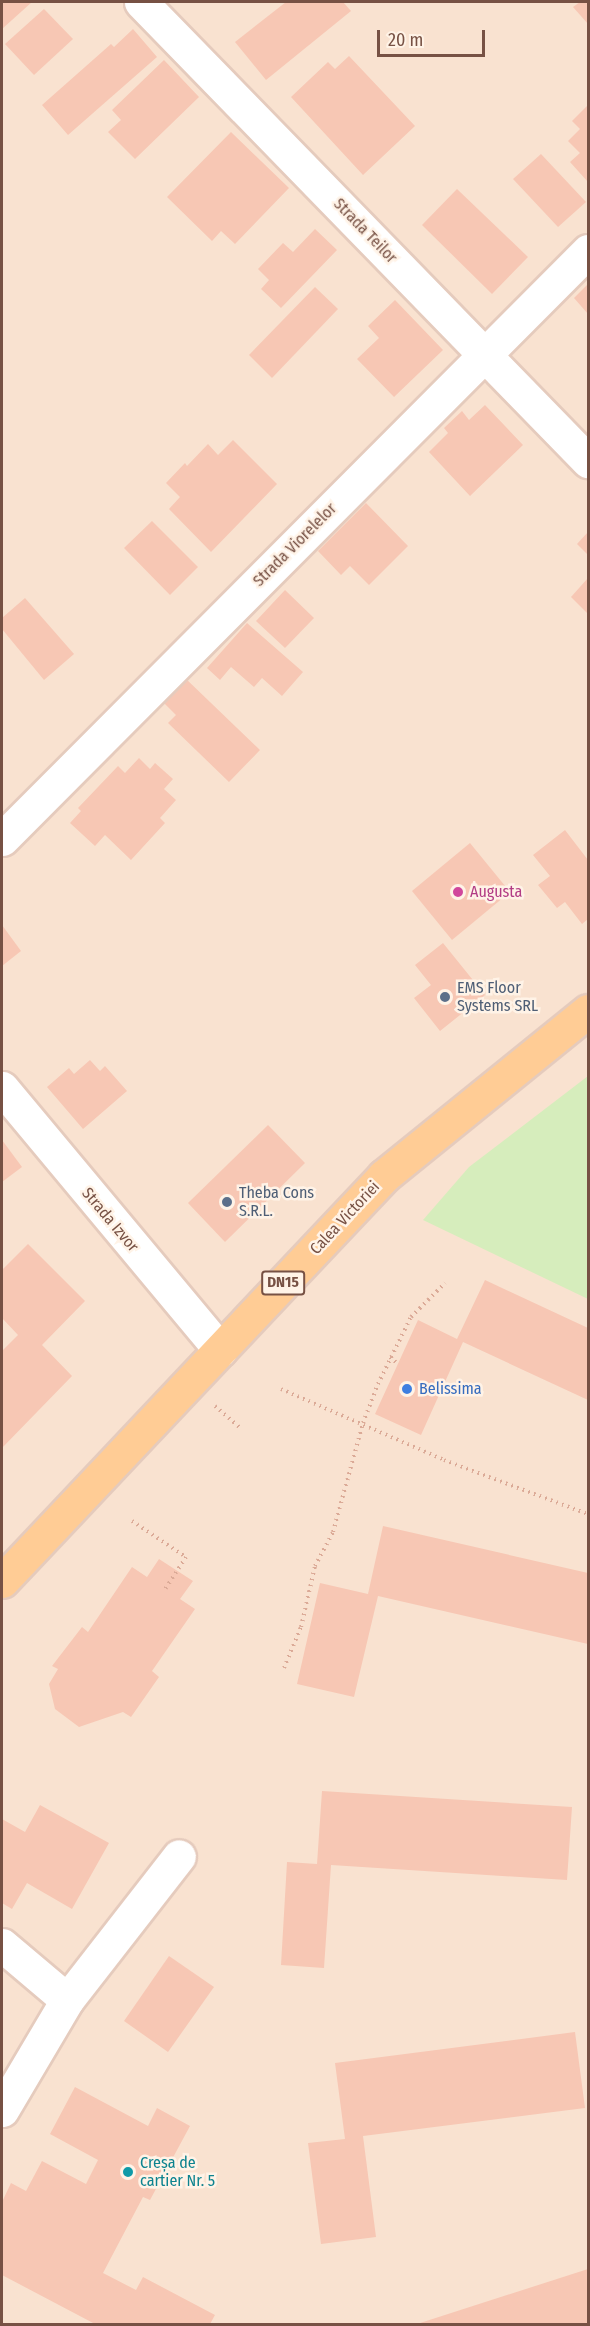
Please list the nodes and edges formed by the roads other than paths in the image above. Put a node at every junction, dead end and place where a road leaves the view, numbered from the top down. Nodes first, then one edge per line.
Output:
1 (141, 2) edge
2 (588, 251) edge
3 (486, 354) junction
4 (588, 461) edge
5 (2, 839) edge
6 (588, 1011) edge
7 (2, 1088) edge
8 (220, 1350) junction
9 (2, 1581) edge
10 (179, 1856) dead end
11 (2, 1946) edge
12 (67, 2000) junction
13 (2, 2110) edge

1 - 3 street, Strada Teilor
2 - 3 street, Strada Viorelelor
3 - 4 street, Strada Teilor
3 - 5 street, Strada Viorelelor
6 - 8 main road, Calea Victoriei / DN15
7 - 8 street, Strada Izvor
8 - 9 main road, Calea Victoriei / DN15
10 - 12 street
11 - 12 street
12 - 13 street

